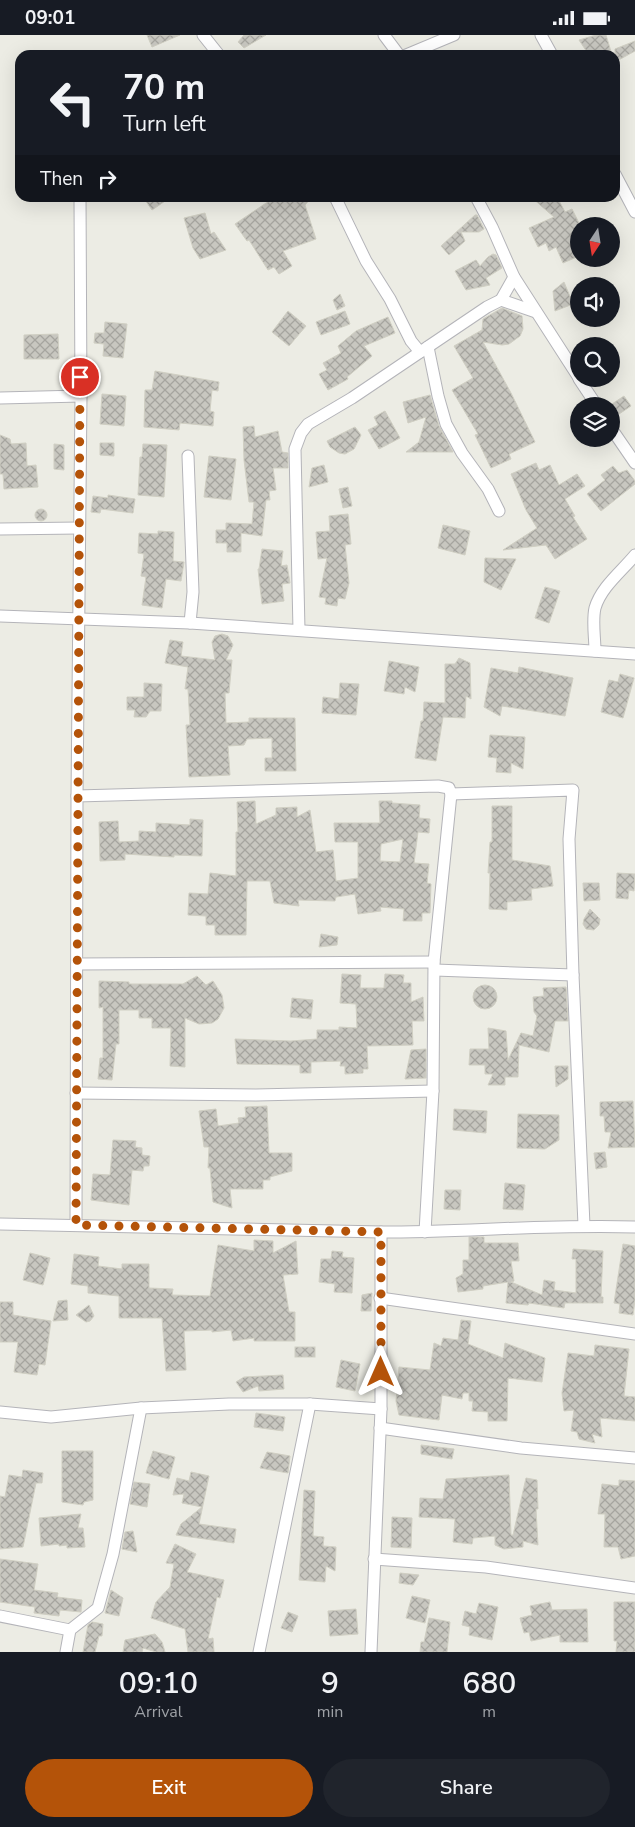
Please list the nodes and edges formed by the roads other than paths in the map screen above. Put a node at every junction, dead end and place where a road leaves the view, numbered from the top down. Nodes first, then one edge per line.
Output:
1 (203, 35) edge
2 (384, 35) edge
3 (454, 35) edge
4 (541, 35) edge
5 (215, 50) edge
6 (395, 50) edge
7 (418, 50) edge
8 (549, 50) edge
9 (620, 184) edge
10 (80, 202) edge
11 (337, 202) edge
12 (479, 202) edge
13 (635, 212) edge
14 (514, 277) junction
15 (501, 300) junction
16 (536, 312) junction
17 (424, 349) junction
18 (570, 365) edge
19 (81, 396) junction
20 (0, 397) edge
21 (620, 441) edge
22 (188, 456) dead end
23 (635, 463) edge
24 (499, 511) dead end
25 (78, 528) junction
26 (0, 529) edge
27 (635, 555) edge
28 (0, 616) edge
29 (78, 619) junction
30 (190, 623) junction
31 (298, 630) junction
32 (595, 651) junction
33 (635, 654) edge
34 (451, 794) junction
35 (77, 796) junction
36 (77, 965) junction
37 (434, 966) junction
38 (573, 975) junction
39 (433, 1091) junction
40 (76, 1093) junction
41 (0, 1224) edge
42 (76, 1225) junction
43 (584, 1225) junction
44 (635, 1227) edge
45 (381, 1232) junction
46 (425, 1232) junction
47 (380, 1298) junction
48 (635, 1335) edge
49 (310, 1404) junction
50 (141, 1408) junction
51 (381, 1409) junction
52 (0, 1412) edge
53 (380, 1429) junction
54 (635, 1458) edge
55 (374, 1559) junction
56 (635, 1588) edge
57 (0, 1617) edge
58 (70, 1630) junction
59 (66, 1652) edge
60 (259, 1652) edge
61 (371, 1652) edge

1 - 5 street
2 - 6 street
3 - 7 street
4 - 8 street
9 - 13 street
10 - 19 street
11 - 17 street
12 - 14 street
14 - 15 street
14 - 16 street
15 - 16 street
15 - 17 street
16 - 18 street
17 - 24 street
17 - 31 street
19 - 20 street
19 - 25 street
21 - 23 street
22 - 30 street
25 - 26 street
25 - 29 street
27 - 32 street
28 - 29 street
29 - 30 street
29 - 35 street
30 - 31 street
31 - 32 street
32 - 33 street
34 - 35 street
34 - 37 street
34 - 38 street
35 - 36 street
36 - 37 street
36 - 40 street
37 - 38 street
37 - 39 street
38 - 43 street
39 - 40 street
39 - 46 street
40 - 42 street
41 - 42 street
42 - 45 street
43 - 44 street
43 - 46 street
45 - 46 street
45 - 47 street
47 - 48 street
47 - 51 street
49 - 50 street
49 - 51 street
49 - 60 street
50 - 52 street
50 - 58 street
51 - 53 street
53 - 54 street
53 - 55 street
55 - 56 street
55 - 61 street
57 - 58 street
58 - 59 street

